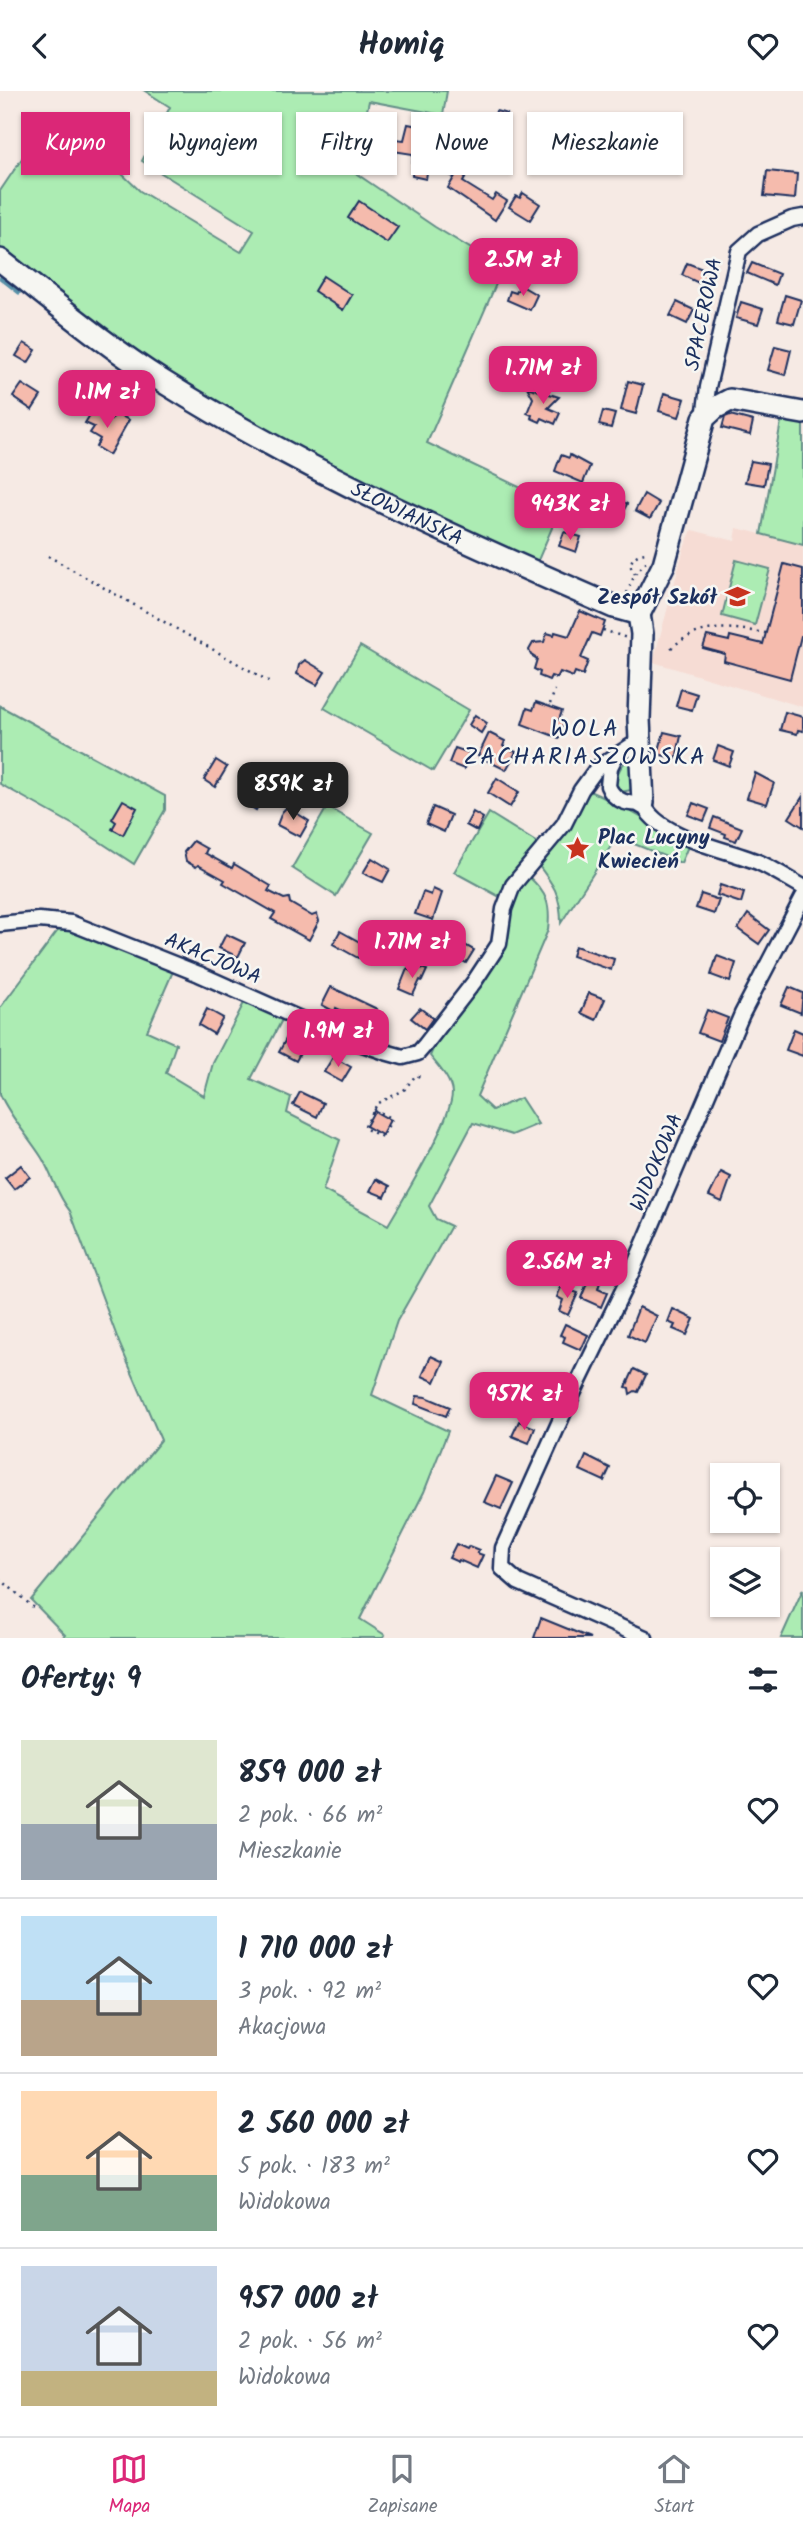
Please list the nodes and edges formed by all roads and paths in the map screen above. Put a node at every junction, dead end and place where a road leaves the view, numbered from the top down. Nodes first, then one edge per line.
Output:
1 (803, 218) edge
2 (0, 260) edge
3 (803, 413) edge
4 (704, 418) junction
5 (654, 555) dead end
6 (48, 556) dead end
7 (627, 593) dead end
8 (639, 614) junction
9 (603, 630) dead end
10 (765, 633) dead end
11 (624, 637) dead end
12 (671, 648) dead end
13 (272, 683) dead end
14 (555, 690) dead end
15 (550, 704) dead end
16 (639, 741) junction
17 (615, 757) junction
18 (586, 784) junction
19 (616, 797) junction
20 (643, 803) junction
21 (803, 887) edge
22 (803, 897) edge
23 (0, 924) edge
24 (422, 1077) dead end
25 (374, 1109) junction
26 (0, 1579) edge
27 (33, 1607) dead end
28 (645, 1638) edge

1 - 4 street, SPACEROWA
2 - 8 street, SŁOWIAŃSKA
3 - 4 street
4 - 8 street
5 - 7 path
6 - 13 path
8 - 16 street
9 - 11 path
10 - 12 path
14 - 15 path
16 - 17 street, AKACJOWA
16 - 20 street
17 - 18 street, AKACJOWA
17 - 19 street
18 - 19 street
18 - 23 street, AKACJOWA
19 - 20 street
20 - 21 street
22 - 28 street, WIDOKOWA
24 - 25 path
25 - 25 path
26 - 27 path

